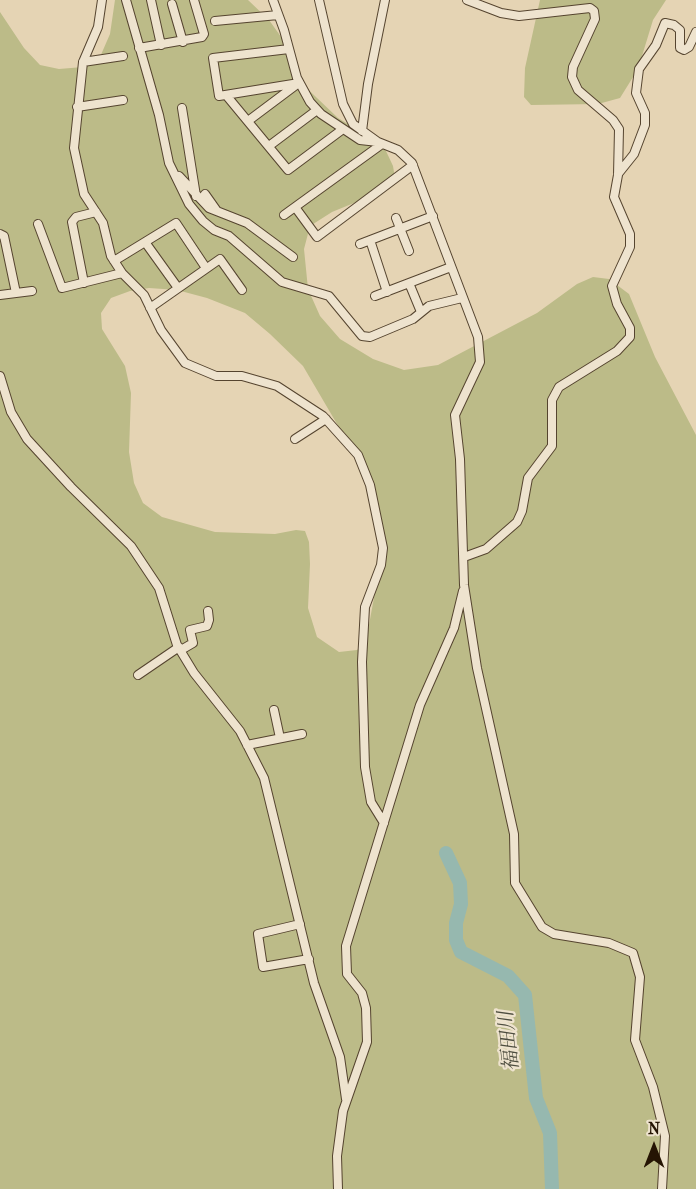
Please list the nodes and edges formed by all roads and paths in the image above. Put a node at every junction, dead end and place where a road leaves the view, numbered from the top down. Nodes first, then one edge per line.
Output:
1 (102, 0) edge
2 (126, 0) edge
3 (151, 0) edge
4 (194, 0) edge
5 (273, 0) edge
6 (320, 0) edge
7 (385, 0) edge
8 (467, 0) edge
9 (172, 4) dead end
10 (278, 15) junction
11 (215, 21) dead end
12 (696, 32) edge
13 (183, 42) junction
14 (161, 45) junction
15 (139, 48) junction
16 (289, 50) junction
17 (123, 56) dead end
18 (83, 62) junction
19 (299, 83) junction
20 (226, 95) junction
21 (123, 100) dead end
22 (77, 107) junction
23 (182, 108) dead end
24 (317, 110) junction
25 (248, 121) junction
26 (344, 129) junction
27 (362, 131) junction
28 (380, 143) junction
29 (269, 146) junction
30 (413, 165) junction
31 (177, 174) junction
32 (618, 175) junction
33 (200, 195) junction
34 (295, 207) junction
35 (96, 212) junction
36 (196, 212) junction
37 (284, 215) dead end
38 (433, 216) junction
39 (396, 218) dead end
40 (38, 224) dead end
41 (400, 229) junction
42 (0, 234) edge
43 (370, 240) junction
44 (145, 242) junction
45 (360, 244) dead end
46 (409, 251) dead end
47 (293, 256) dead end
48 (114, 261) junction
49 (451, 267) junction
50 (206, 268) junction
51 (122, 273) junction
52 (409, 283) junction
53 (84, 284) junction
54 (178, 288) junction
55 (242, 290) dead end
56 (32, 291) dead end
57 (387, 292) junction
58 (16, 293) junction
59 (0, 295) edge
60 (375, 296) dead end
61 (462, 298) junction
62 (150, 309) junction
63 (421, 312) junction
64 (0, 376) edge
65 (326, 419) junction
66 (295, 439) dead end
67 (464, 557) junction
68 (464, 585) junction
69 (208, 611) dead end
70 (180, 649) junction
71 (138, 675) dead end
72 (274, 710) dead end
73 (302, 734) dead end
74 (280, 738) junction
75 (247, 745) junction
76 (384, 823) junction
77 (300, 924) junction
78 (309, 959) junction
79 (346, 1098) junction
80 (338, 1189) edge
81 (662, 1189) edge

1 - 18 street
2 - 15 street
3 - 14 street
4 - 13 street
5 - 10 street
6 - 27 street
7 - 27 street
8 - 32 street
9 - 13 street
10 - 11 street
10 - 16 street
12 - 32 street
13 - 14 street
14 - 15 street
15 - 31 street
16 - 19 street
16 - 20 street
17 - 18 street
18 - 22 street
19 - 20 street
19 - 24 street
19 - 25 street
20 - 25 street
21 - 22 street
22 - 35 street
23 - 33 street
24 - 26 street
24 - 29 street
25 - 29 street
26 - 28 street
26 - 29 street
27 - 28 street
28 - 30 street
28 - 34 street
30 - 34 street
30 - 38 street
31 - 33 street
31 - 36 street
32 - 67 street
33 - 36 street
33 - 47 street
34 - 37 street
35 - 48 street
35 - 53 street
36 - 63 street
38 - 41 street
38 - 49 street
39 - 41 street
40 - 53 street
41 - 43 street
41 - 46 street
42 - 58 street
43 - 45 street
43 - 57 street
44 - 48 street
44 - 50 street
44 - 54 street
48 - 51 street
49 - 52 street
49 - 61 street
50 - 54 street
50 - 55 street
51 - 53 street
51 - 62 street
52 - 57 street
52 - 63 street
54 - 62 street
56 - 58 street
57 - 60 street
58 - 59 street
61 - 63 street
61 - 67 street
62 - 65 street
64 - 70 street
65 - 66 street
65 - 76 street
67 - 68 street
68 - 76 street
68 - 81 street
69 - 70 street
70 - 71 street
70 - 75 street
72 - 74 street
73 - 74 street
74 - 75 street
75 - 77 street
76 - 79 street
77 - 78 street
77 - 78 street
78 - 79 street
79 - 80 street

